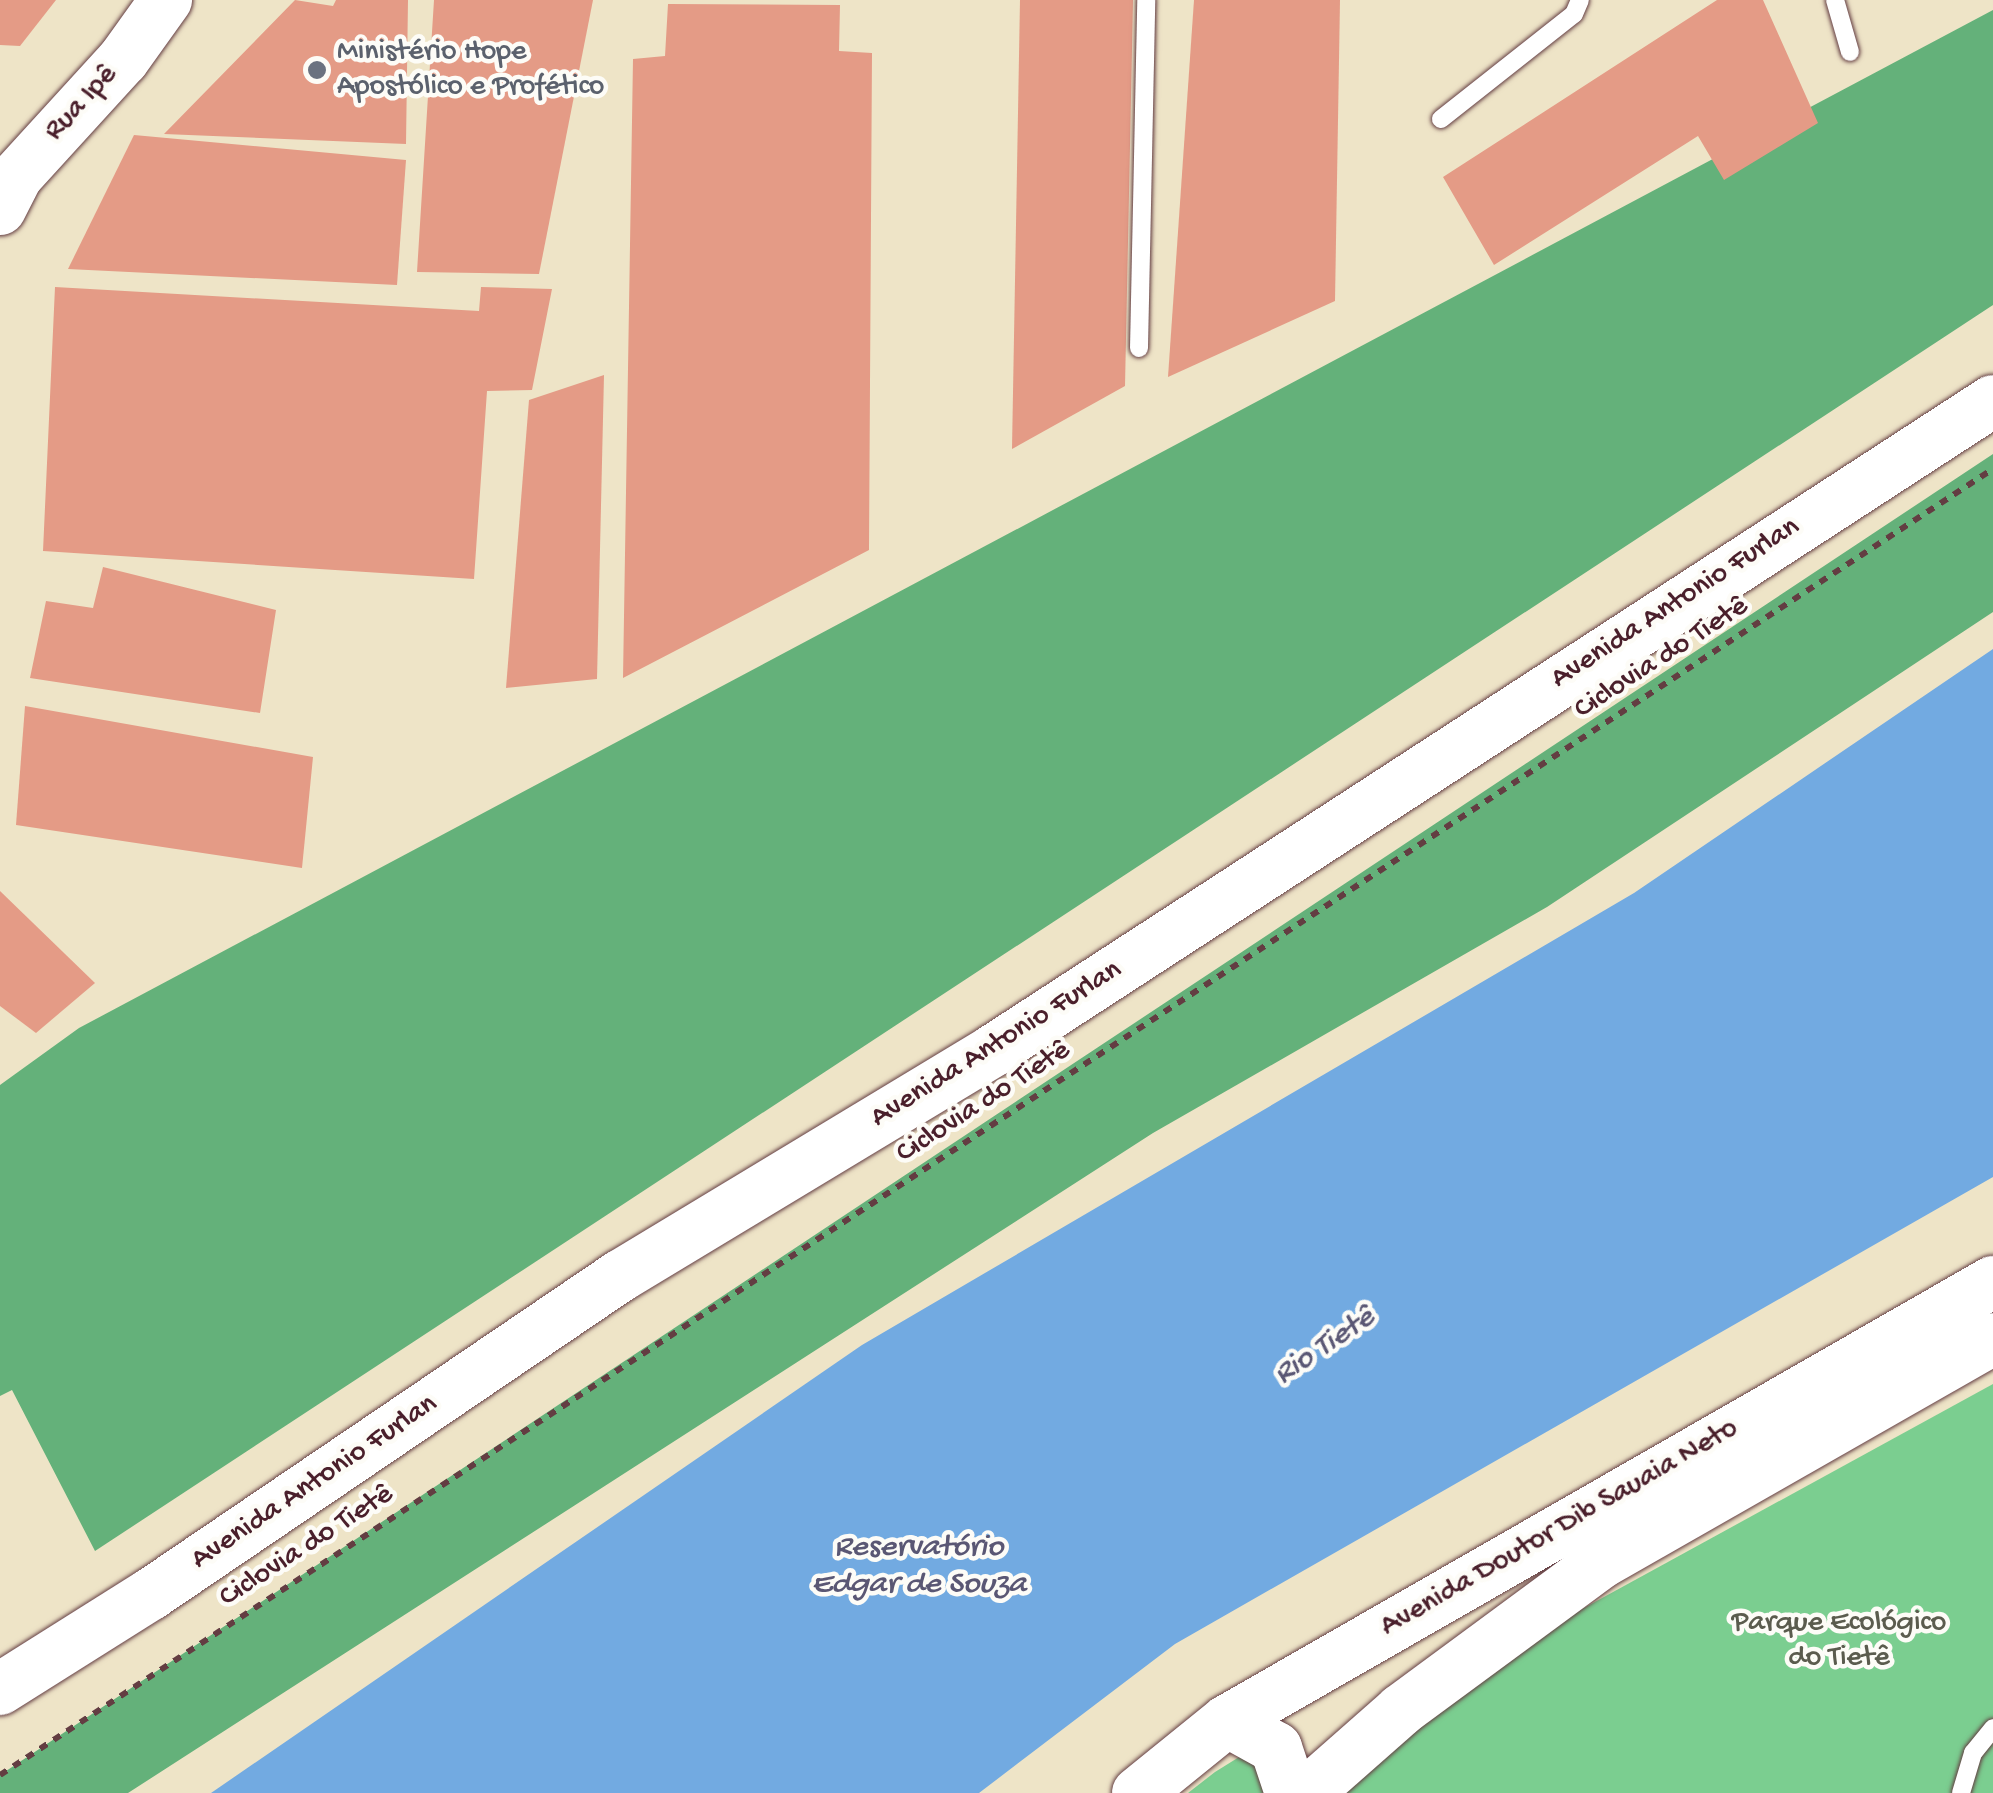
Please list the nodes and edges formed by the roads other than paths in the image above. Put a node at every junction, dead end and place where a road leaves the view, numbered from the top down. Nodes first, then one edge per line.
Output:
1 (166, 0) edge
2 (1146, 0) edge
3 (1580, 0) edge
4 (1835, 0) edge
5 (1850, 52) dead end
6 (1441, 119) dead end
7 (0, 210) edge
8 (1139, 348) dead end
9 (1993, 401) edge
10 (1993, 1282) edge
11 (1993, 1339) edge
12 (0, 1688) edge
13 (1227, 1721) junction
14 (1993, 1728) edge
15 (1138, 1793) edge
16 (1291, 1793) edge
17 (1307, 1793) edge
18 (1961, 1793) edge

1 - 7 main road, Rua Ipê
2 - 8 lane
3 - 6 lane
4 - 5 lane
9 - 12 main road, Avenida Antonio Furlan
10 - 13 main road, Avenida Doutor Dib Sauaia Neto
11 - 17 main road, Avenida Doutor Dib Sauaia Neto
13 - 15 main road, Avenida Doutor Dib Sauaia Neto
13 - 16 main road
14 - 18 lane

